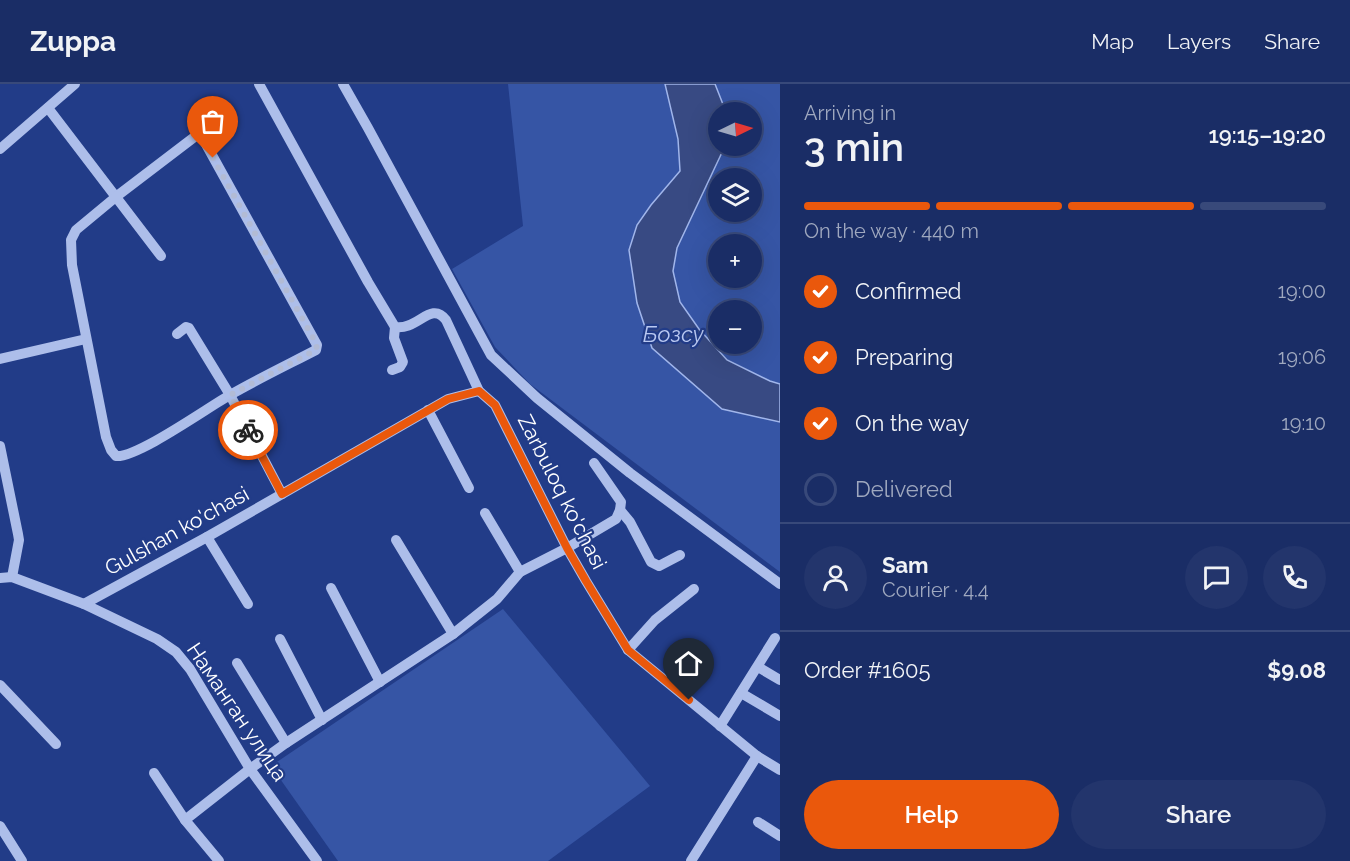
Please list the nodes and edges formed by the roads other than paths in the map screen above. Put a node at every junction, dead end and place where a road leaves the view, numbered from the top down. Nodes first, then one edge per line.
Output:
1 (75, 84) edge
2 (259, 84) edge
3 (343, 84) edge
4 (48, 108) junction
5 (0, 149) edge
6 (117, 196) junction
7 (161, 256) dead end
8 (395, 327) junction
9 (177, 334) dead end
10 (86, 339) junction
11 (0, 359) edge
12 (392, 370) dead end
13 (479, 391) junction
14 (230, 395) junction
15 (428, 410) junction
16 (0, 446) edge
17 (594, 463) dead end
18 (469, 488) dead end
19 (282, 494) junction
20 (620, 510) junction
21 (485, 513) dead end
22 (207, 537) junction
23 (396, 540) dead end
24 (567, 548) junction
25 (680, 555) dead end
26 (520, 572) junction
27 (6, 577) edge
28 (780, 584) edge
29 (331, 588) dead end
30 (694, 589) dead end
31 (84, 604) junction
32 (248, 604) dead end
33 (453, 634) junction
34 (775, 638) dead end
35 (280, 639) dead end
36 (628, 650) junction
37 (237, 663) dead end
38 (758, 667) junction
39 (780, 680) edge
40 (380, 681) junction
41 (0, 685) edge
42 (741, 693) junction
43 (780, 716) edge
44 (322, 720) junction
45 (720, 726) junction
46 (286, 743) junction
47 (56, 744) dead end
48 (757, 756) junction
49 (250, 769) junction
50 (780, 770) edge
51 (154, 773) dead end
52 (185, 819) junction
53 (758, 822) dead end
54 (0, 826) edge
55 (780, 837) edge
56 (22, 861) edge
57 (219, 861) edge
58 (317, 861) edge
59 (691, 861) edge

1 - 4 street
2 - 8 street
3 - 28 street
4 - 5 street
4 - 6 street
6 - 7 street
6 - 10 street
6 - 14 street
8 - 12 street
8 - 13 street, Zarbuloq ko'chasi
9 - 14 street
10 - 11 street
10 - 14 street
13 - 15 street, Gulshan ko'chasi
13 - 24 street, Zarbuloq ko'chasi
14 - 19 street
15 - 18 street
15 - 19 street, Gulshan ko'chasi
16 - 27 street
17 - 20 street
19 - 22 street, Gulshan ko'chasi
20 - 24 street
20 - 25 street
21 - 26 street
22 - 31 street, Gulshan ko'chasi
22 - 32 street
23 - 33 street
24 - 26 street
24 - 36 street, Zarbuloq ko'chasi
26 - 33 street
27 - 31 street, Наманган улица
29 - 40 street
30 - 36 street
31 - 49 street, Наманган улица
33 - 40 street
34 - 38 street
35 - 44 street
36 - 45 street, Zarbuloq ko'chasi
37 - 46 street
38 - 39 street
38 - 42 street
40 - 44 street
41 - 47 street
42 - 43 street
42 - 45 street
44 - 46 street
45 - 48 street, Zarbuloq ko'chasi
46 - 49 street
48 - 50 street, Zarbuloq ko'chasi
48 - 59 street
49 - 52 street
49 - 58 street, Наманган улица
51 - 52 street
52 - 57 street
53 - 55 street
54 - 56 street

